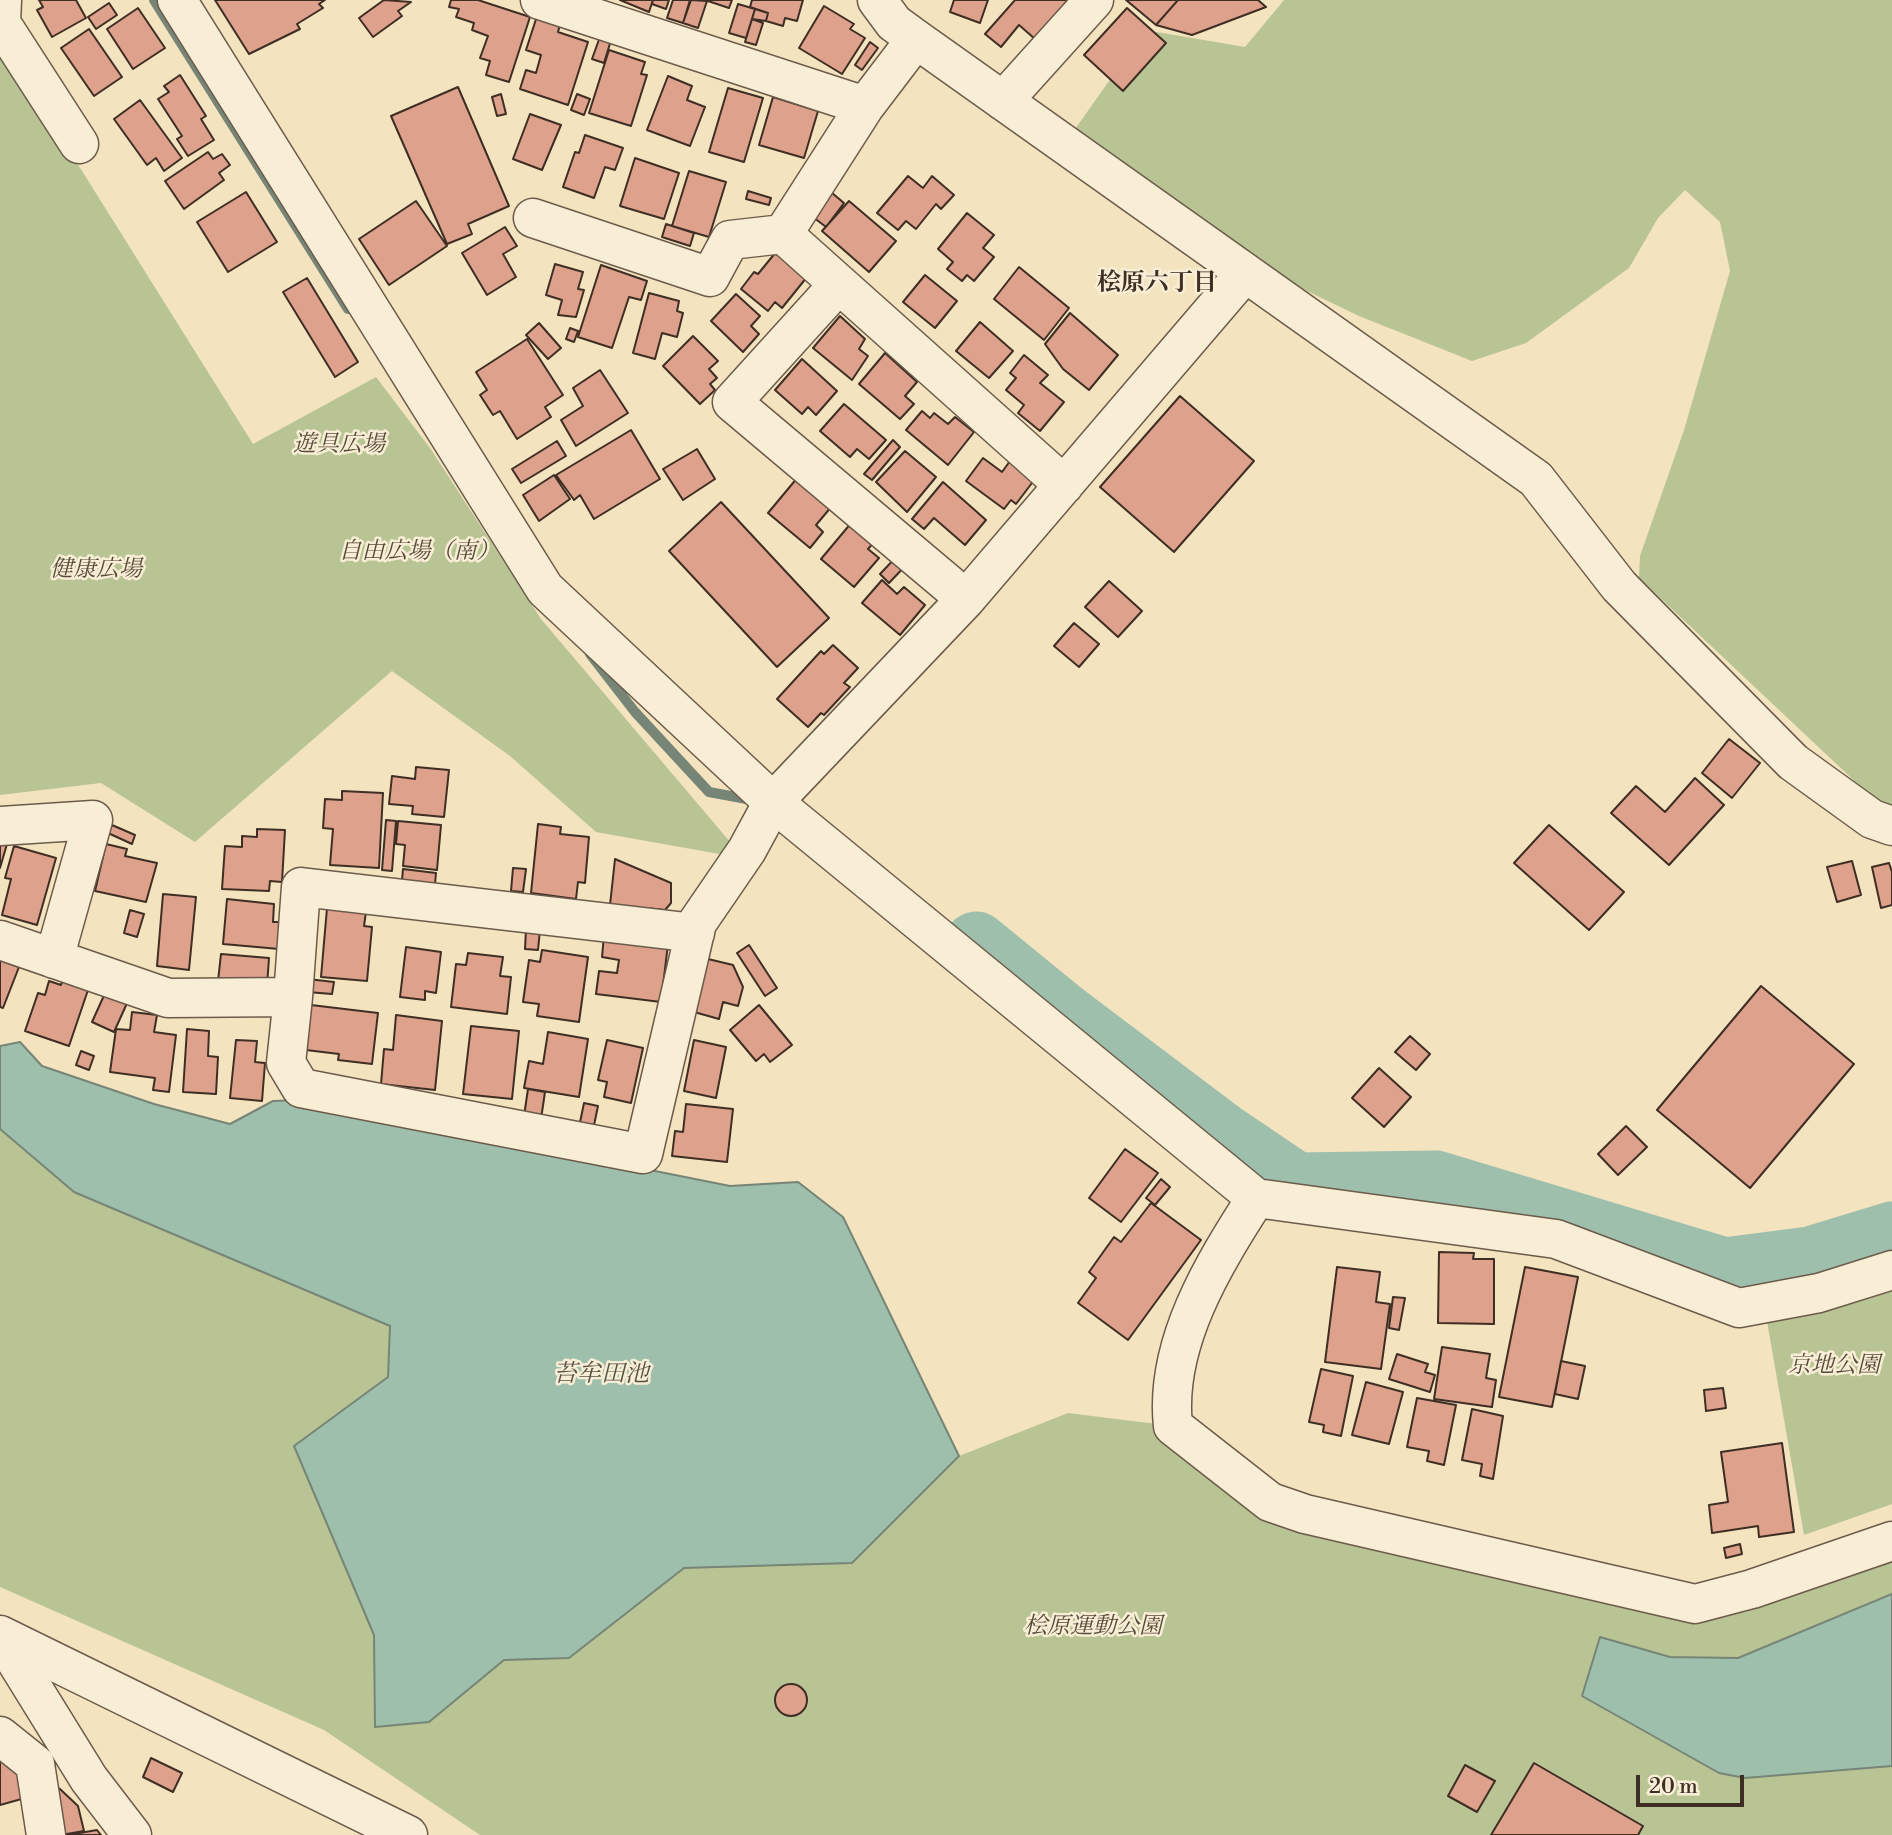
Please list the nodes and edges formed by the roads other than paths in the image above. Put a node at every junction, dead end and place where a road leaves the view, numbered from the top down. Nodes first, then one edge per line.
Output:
1 (2, 0) edge
2 (177, 0) edge
3 (540, 0) edge
4 (1094, 0) edge
5 (884, 3) edge
6 (916, 39) junction
7 (1003, 101) junction
8 (865, 106) junction
9 (79, 144) dead end
10 (533, 218) dead end
11 (783, 233) junction
12 (1245, 273) junction
13 (839, 284) junction
14 (1064, 485) junction
15 (966, 599) junction
16 (773, 802) junction
17 (0, 826) edge
18 (1892, 826) edge
19 (695, 933) junction
20 (0, 940) edge
21 (54, 959) junction
22 (293, 997) junction
23 (1256, 1198) junction
24 (1892, 1270) edge
25 (1892, 1541) edge
26 (0, 1635) edge
27 (0, 1736) edge
28 (46, 1835) edge
29 (132, 1835) edge
30 (408, 1835) edge

1 - 9 street
2 - 16 street
3 - 8 street
4 - 7 street
5 - 6 street
6 - 7 street
6 - 8 street
7 - 12 street
8 - 11 street
10 - 11 street
11 - 13 street
12 - 14 street
12 - 18 street
13 - 14 street
13 - 15 street
14 - 15 street
15 - 16 street
16 - 19 street
16 - 23 street
17 - 21 street
19 - 22 street
19 - 22 street
20 - 21 street
21 - 22 street
23 - 24 street
23 - 25 street
26 - 29 street
26 - 30 street
27 - 28 street

